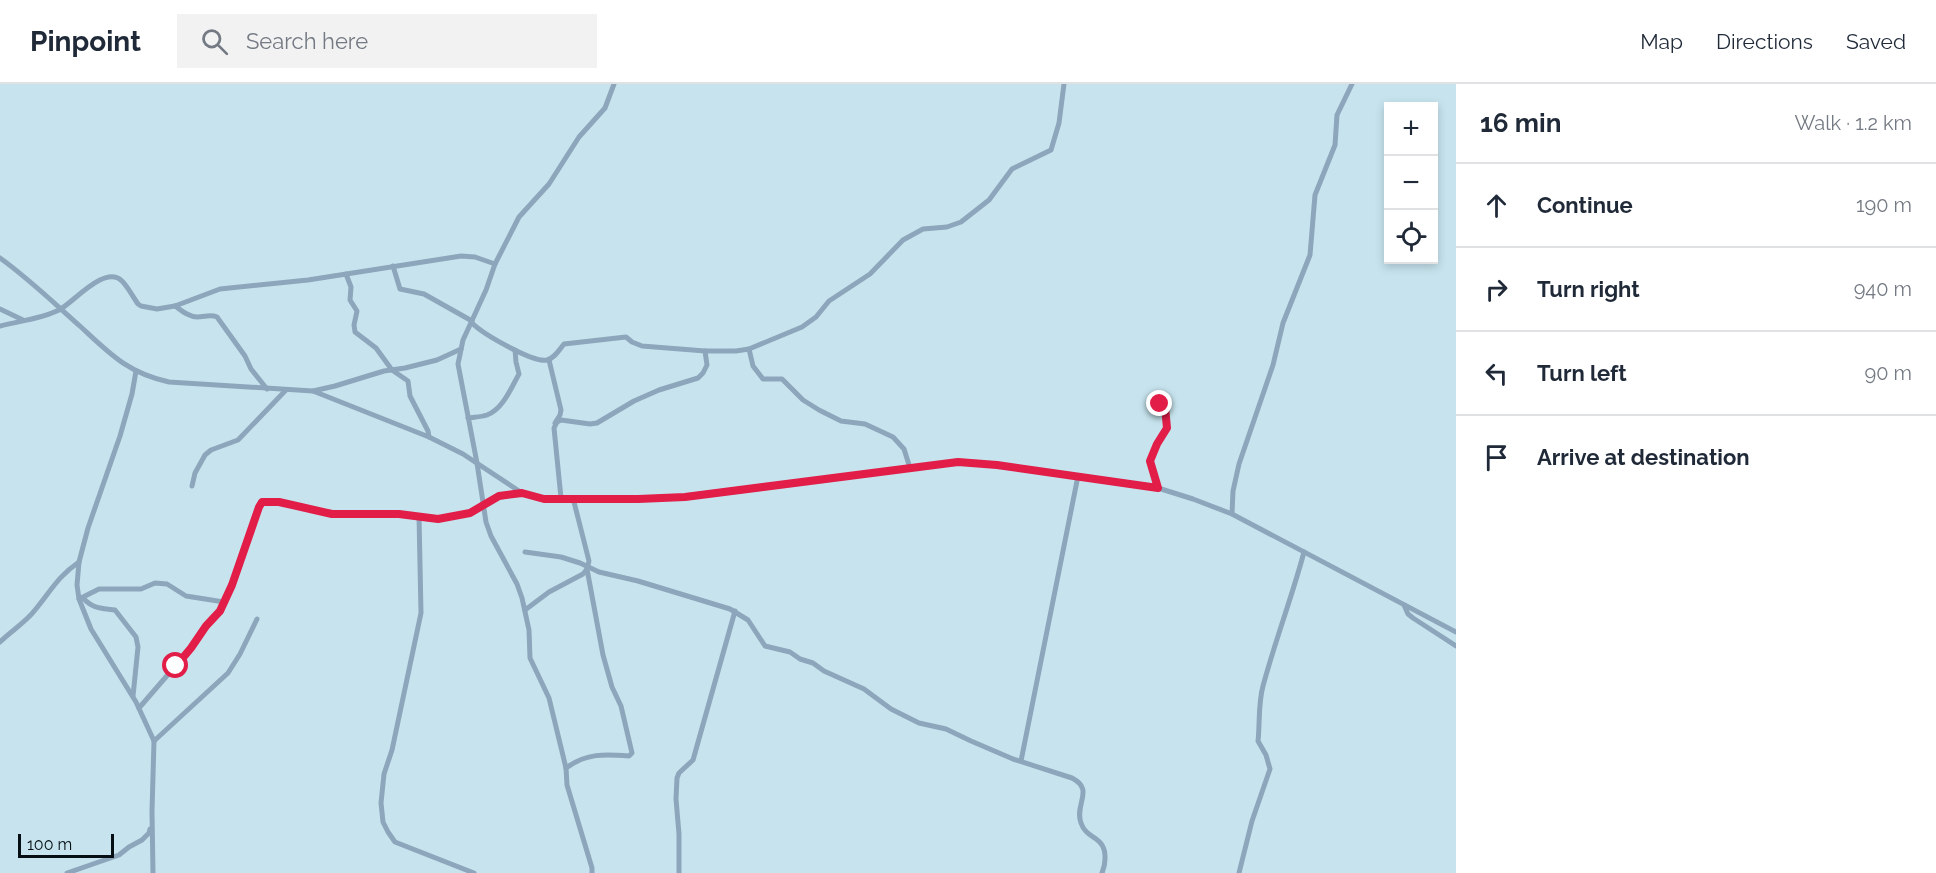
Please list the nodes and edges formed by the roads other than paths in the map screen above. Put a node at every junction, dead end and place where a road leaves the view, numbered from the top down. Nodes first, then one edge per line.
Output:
1 (614, 84) edge
2 (1064, 84) edge
3 (1352, 84) edge
4 (0, 258) edge
5 (495, 264) junction
6 (393, 266) junction
7 (346, 274) junction
8 (175, 306) junction
9 (0, 309) edge
10 (61, 309) junction
11 (23, 320) junction
12 (472, 322) junction
13 (0, 326) edge
14 (461, 349) junction
15 (748, 349) junction
16 (515, 350) junction
17 (705, 351) junction
18 (549, 360) junction
19 (136, 370) junction
20 (393, 370) junction
21 (267, 389) junction
22 (286, 390) junction
23 (313, 391) junction
24 (1160, 404) dead end
25 (468, 418) junction
26 (555, 425) junction
27 (429, 437) junction
28 (477, 463) junction
29 (910, 468) junction
30 (1078, 476) junction
31 (192, 486) dead end
32 (1158, 488) junction
33 (522, 493) junction
34 (561, 498) junction
35 (573, 498) junction
36 (482, 506) junction
37 (1232, 514) junction
38 (419, 516) junction
39 (525, 552) dead end
40 (1304, 552) junction
41 (79, 562) junction
42 (588, 568) junction
43 (81, 599) junction
44 (224, 602) junction
45 (1404, 605) junction
46 (525, 610) junction
47 (735, 611) junction
48 (257, 619) dead end
49 (1456, 632) edge
50 (0, 642) edge
51 (1456, 646) edge
52 (133, 697) junction
53 (139, 708) junction
54 (154, 741) junction
55 (1021, 761) junction
56 (566, 768) junction
57 (152, 823) junction
58 (67, 873) edge
59 (153, 873) edge
60 (474, 873) edge
61 (592, 873) edge
62 (679, 873) edge
63 (1102, 873) edge
64 (1239, 873) edge

1 - 5 street
2 - 15 street
3 - 37 street
4 - 10 street
5 - 6 street
5 - 12 street
6 - 7 street
6 - 12 street
7 - 8 street
7 - 20 street
8 - 10 street
8 - 21 street
9 - 11 street
10 - 11 street
10 - 19 street
11 - 13 street
12 - 14 street
12 - 16 street
14 - 20 street
14 - 25 street
15 - 17 street
15 - 29 street
16 - 18 street
16 - 25 street
17 - 18 street
17 - 26 street
18 - 26 street
19 - 21 street
19 - 41 street
20 - 23 street
20 - 27 street
21 - 22 street
22 - 23 street
22 - 31 street
23 - 27 street
24 - 32 street
25 - 28 street
26 - 34 street
27 - 28 street
28 - 33 street
28 - 36 street
29 - 30 street
29 - 35 street
30 - 32 street
30 - 55 street
32 - 37 street
33 - 34 street
33 - 36 street
34 - 35 street
35 - 42 street
36 - 38 street
36 - 46 street
37 - 40 street
38 - 44 street
38 - 60 street
39 - 42 street
40 - 45 street
40 - 64 street
41 - 43 street
41 - 50 street
42 - 46 street
42 - 47 street
42 - 56 street
43 - 44 street
43 - 52 street
43 - 52 street
44 - 53 street
45 - 49 street
45 - 51 street
46 - 56 street
47 - 55 street
47 - 62 street
48 - 54 street
52 - 53 street
53 - 54 street
54 - 57 street
55 - 63 street
56 - 61 street
57 - 58 street
57 - 59 street

